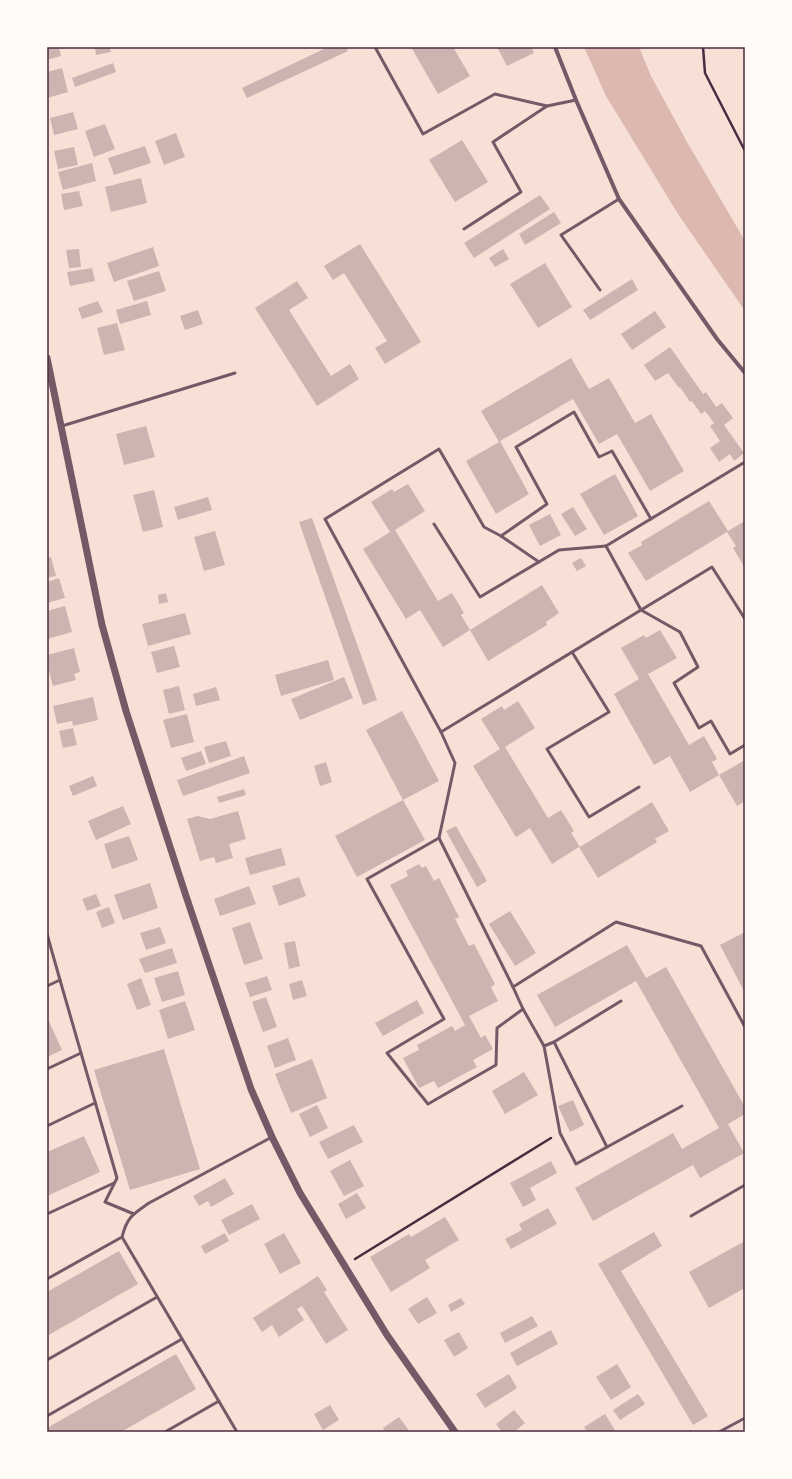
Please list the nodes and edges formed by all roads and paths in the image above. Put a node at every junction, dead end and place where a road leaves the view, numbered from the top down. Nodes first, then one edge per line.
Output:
1 (375, 47) edge
2 (556, 47) edge
3 (703, 47) edge
4 (576, 100) junction
5 (547, 106) junction
6 (745, 151) edge
7 (620, 199) junction
8 (464, 229) dead end
9 (600, 290) dead end
10 (47, 358) edge
11 (235, 373) dead end
12 (745, 374) edge
13 (60, 426) junction
14 (745, 462) edge
15 (651, 519) junction
16 (434, 524) dead end
17 (501, 536) junction
18 (606, 546) junction
19 (539, 562) junction
20 (641, 610) junction
21 (745, 619) edge
22 (572, 652) junction
23 (441, 732) junction
24 (745, 745) edge
25 (638, 787) dead end
26 (439, 838) junction
27 (47, 934) edge
28 (60, 980) junction
29 (47, 986) edge
30 (513, 987) junction
31 (621, 1001) dead end
32 (523, 1009) junction
33 (745, 1027) edge
34 (554, 1042) junction
35 (544, 1046) junction
36 (81, 1053) junction
37 (47, 1070) edge
38 (95, 1103) junction
39 (682, 1106) dead end
40 (47, 1126) edge
41 (560, 1133) junction
42 (272, 1138) junction
43 (607, 1147) junction
44 (114, 1183) junction
45 (745, 1185) edge
46 (47, 1214) edge
47 (134, 1214) junction
48 (690, 1216) dead end
49 (122, 1237) junction
50 (344, 1266) junction
51 (47, 1279) edge
52 (158, 1297) junction
53 (182, 1339) junction
54 (47, 1360) edge
55 (219, 1401) junction
56 (47, 1416) edge
57 (745, 1418) edge
58 (165, 1432) edge
59 (237, 1432) edge
60 (455, 1432) edge
61 (719, 1432) edge

1 - 5 lane
2 - 4 street
3 - 6 path
4 - 5 lane
4 - 7 street
5 - 8 lane
7 - 9 lane
7 - 12 street
10 - 13 street
11 - 13 lane
13 - 42 street
14 - 15 lane
15 - 17 lane
15 - 18 lane
16 - 19 lane
17 - 19 lane
17 - 23 lane
18 - 19 lane
18 - 20 lane
20 - 21 lane
20 - 22 lane
20 - 24 lane
22 - 23 lane
22 - 25 lane
23 - 26 lane
26 - 30 lane
26 - 32 lane
27 - 28 lane
28 - 29 lane
28 - 36 lane
30 - 32 lane
30 - 33 lane
31 - 34 lane
32 - 35 lane
34 - 35 lane
34 - 43 lane
35 - 41 lane
36 - 37 lane
36 - 38 lane
38 - 40 lane
38 - 44 lane
39 - 43 lane
41 - 43 lane
41 - 50 path
42 - 47 lane
42 - 50 street
44 - 46 lane
44 - 47 lane
45 - 48 lane
47 - 49 lane
49 - 51 lane
49 - 52 lane
50 - 60 street
52 - 53 lane
52 - 54 lane
53 - 55 lane
53 - 56 lane
55 - 58 lane
55 - 59 lane
57 - 61 lane

